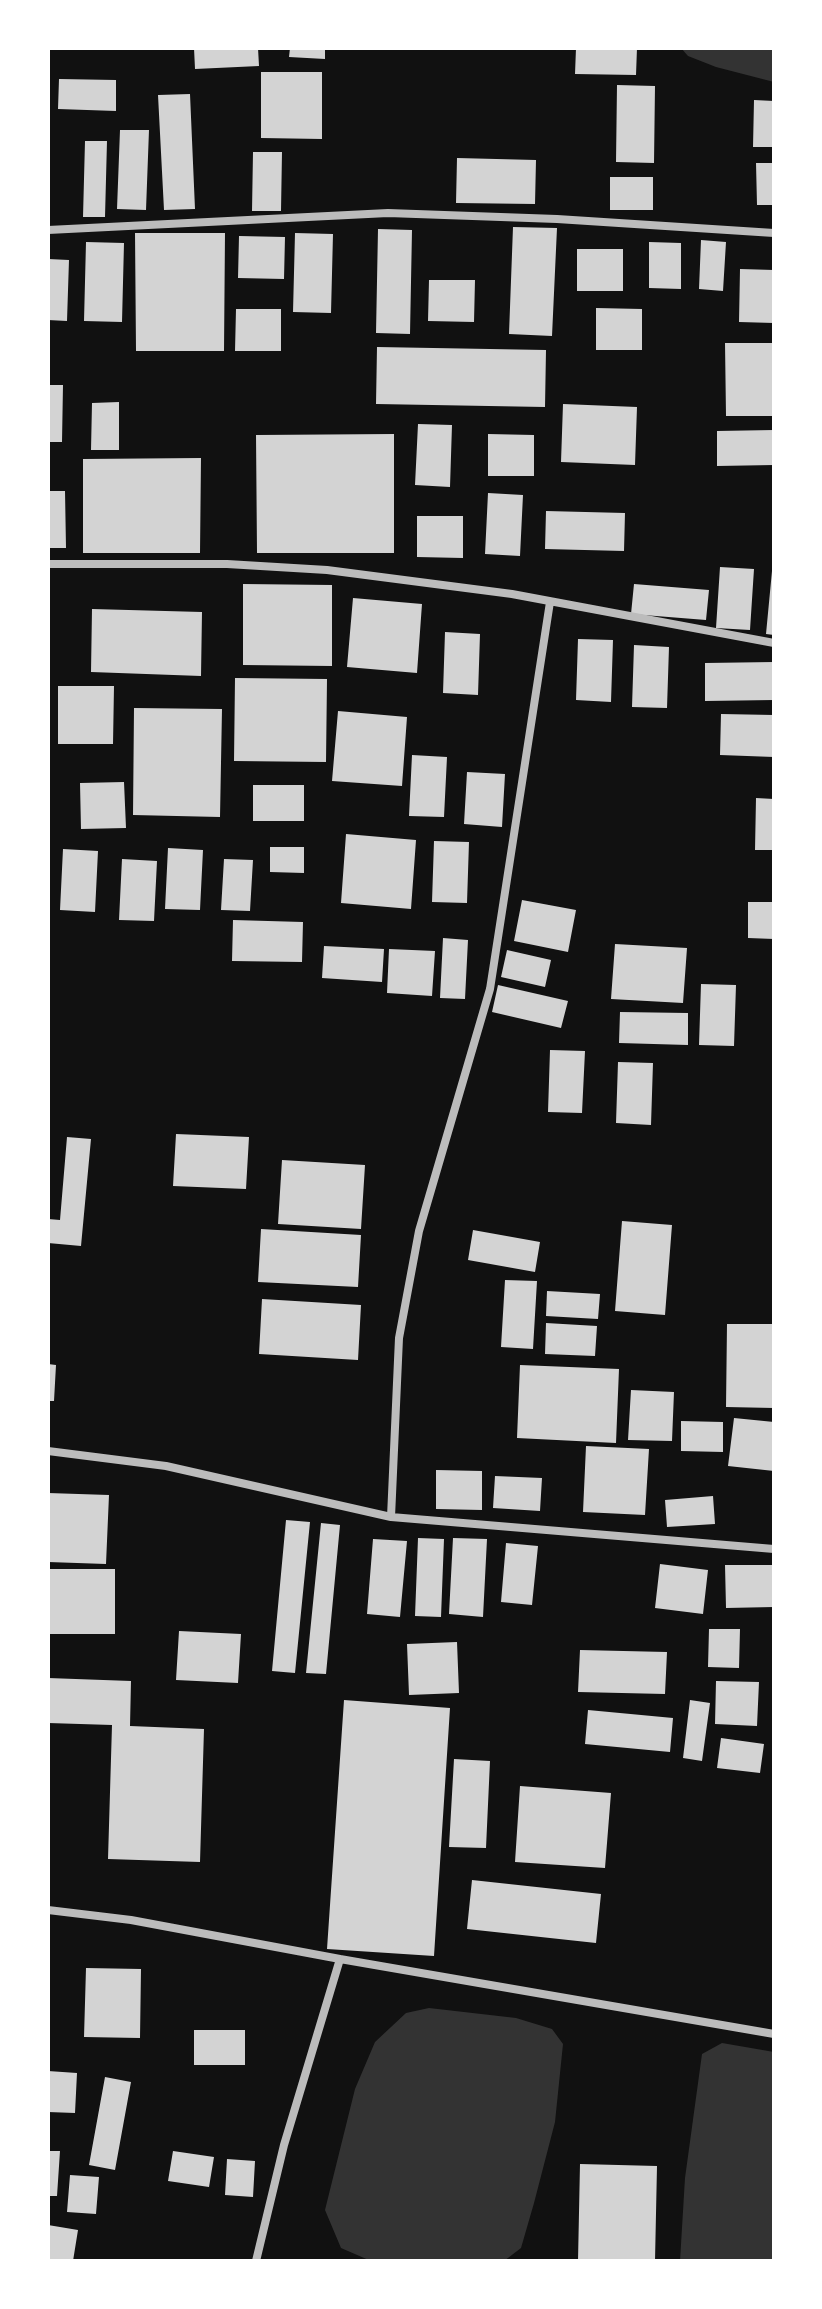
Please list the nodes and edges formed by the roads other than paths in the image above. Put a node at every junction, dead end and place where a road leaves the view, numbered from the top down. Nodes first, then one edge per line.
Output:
1 (48, 230) edge
2 (774, 233) edge
3 (48, 564) edge
4 (550, 602) junction
5 (774, 643) edge
6 (48, 1451) edge
7 (391, 1517) junction
8 (774, 1549) edge
9 (48, 1910) edge
10 (340, 1959) junction
11 (774, 2034) edge
12 (256, 2261) edge

1 - 2 street
3 - 4 street
4 - 5 street
4 - 7 street
6 - 7 street
7 - 8 street
9 - 10 street
10 - 11 street
10 - 12 street

